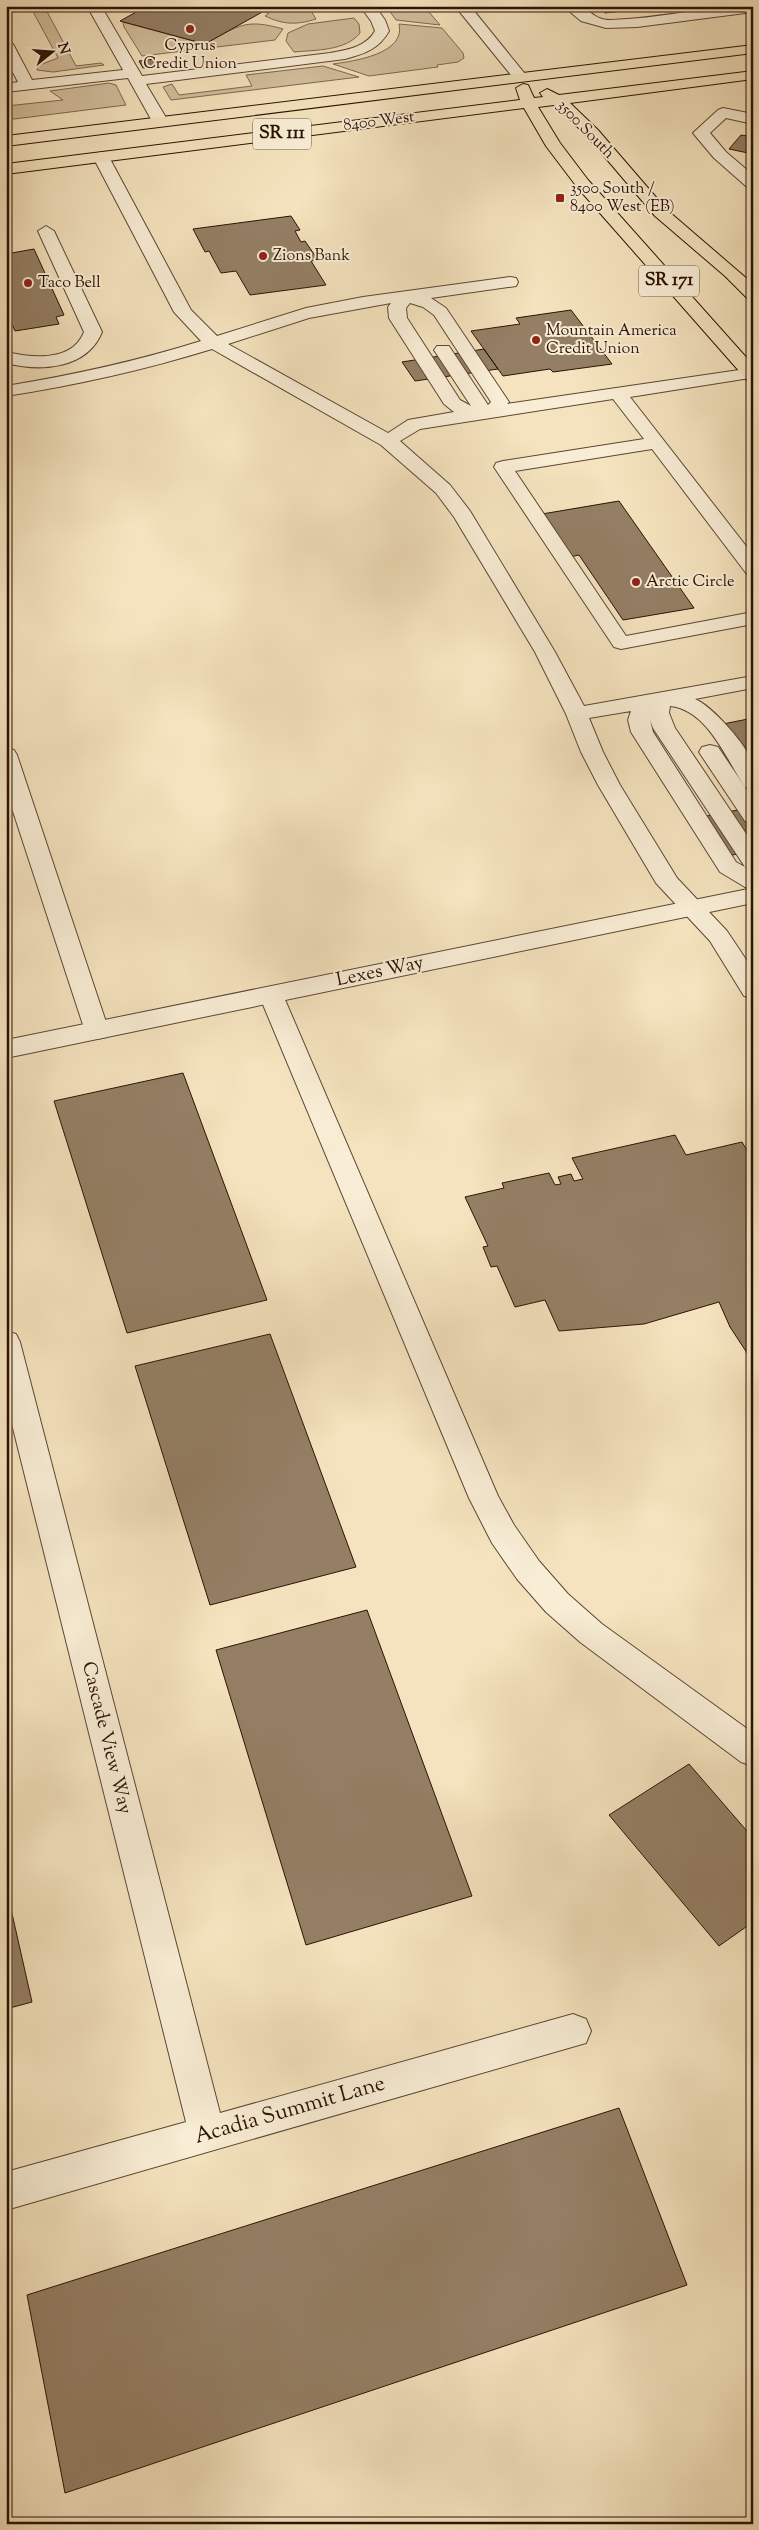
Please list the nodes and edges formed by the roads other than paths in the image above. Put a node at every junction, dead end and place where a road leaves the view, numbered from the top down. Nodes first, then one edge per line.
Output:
1 (116, 6) edge
2 (367, 6) edge
3 (483, 6) edge
4 (570, 6) edge
5 (670, 6) edge
6 (463, 7) edge
7 (753, 8) edge
8 (638, 10) dead end
9 (706, 10) edge
10 (96, 11) edge
11 (680, 17) junction
12 (649, 21) junction
13 (6, 44) edge
14 (753, 49) edge
15 (753, 75) edge
16 (135, 77) junction
17 (520, 77) junction
18 (27, 85) junction
19 (6, 88) edge
20 (557, 99) junction
21 (528, 103) junction
22 (753, 119) edge
23 (160, 121) junction
24 (6, 141) edge
25 (101, 157) junction
26 (6, 169) edge
27 (753, 184) edge
28 (46, 230) dead end
29 (510, 282) dead end
30 (753, 294) edge
31 (408, 296) junction
32 (425, 323) dead end
33 (435, 338) dead end
34 (215, 344) junction
35 (6, 357) edge
36 (751, 374) edge
37 (6, 391) edge
38 (618, 393) junction
39 (485, 414) junction
40 (388, 441) junction
41 (656, 443) junction
42 (753, 569) edge
43 (753, 618) edge
44 (753, 682) edge
45 (661, 699) junction
46 (577, 714) junction
47 (6, 755) edge
48 (753, 782) edge
49 (753, 816) edge
50 (753, 862) edge
51 (753, 882) edge
52 (753, 895) edge
53 (692, 908) junction
54 (753, 990) edge
55 (271, 995) junction
56 (97, 1031) junction
57 (6, 1050) edge
58 (6, 1342) edge
59 (753, 1752) edge
60 (573, 2031) dead end
61 (207, 2134) junction
62 (6, 2191) edge

1 - 10 street
2 - 16 street
3 - 6 street
4 - 12 street
5 - 11 street
6 - 17 street, 3500 South
7 - 9 street
8 - 12 street
9 - 11 street
10 - 16 street
11 - 12 street
13 - 18 street
14 - 17 main road, 8400 West / SR 111
15 - 20 main road, 8400 West / SR 111
16 - 18 street
16 - 23 street
17 - 20 main road, 3500 South / SR 171
17 - 21 main road, 3500 South / SR 171
17 - 23 main road, 8400 West / SR 111
18 - 19 street
20 - 21 main road, 8400 West / SR 111
20 - 30 main road, 3500 South / SR 171
21 - 25 main road, 8400 West / SR 111
21 - 36 main road, 3500 South / SR 171
22 - 27 street
23 - 24 main road, 8400 West / SR 111
25 - 26 main road, 8400 West / SR 111
25 - 34 street
28 - 35 street
29 - 31 street
31 - 32 street
31 - 34 street
31 - 39 street
31 - 39 street
33 - 39 street
34 - 37 street
34 - 40 street
36 - 38 street
38 - 39 street
38 - 41 street
39 - 40 street
40 - 46 street
41 - 42 street
41 - 43 street
44 - 45 street
45 - 46 street
45 - 48 street
45 - 49 street
45 - 50 street
45 - 51 street
46 - 53 street
47 - 56 street
52 - 53 street, Lexes Way
53 - 54 street
53 - 55 street, Lexes Way
55 - 56 street, Lexes Way
55 - 59 street
56 - 57 street, Lexes Way
58 - 61 street, Cascade View Way
60 - 61 street, Acadia Summit Lane
61 - 62 street, Acadia Summit Lane

